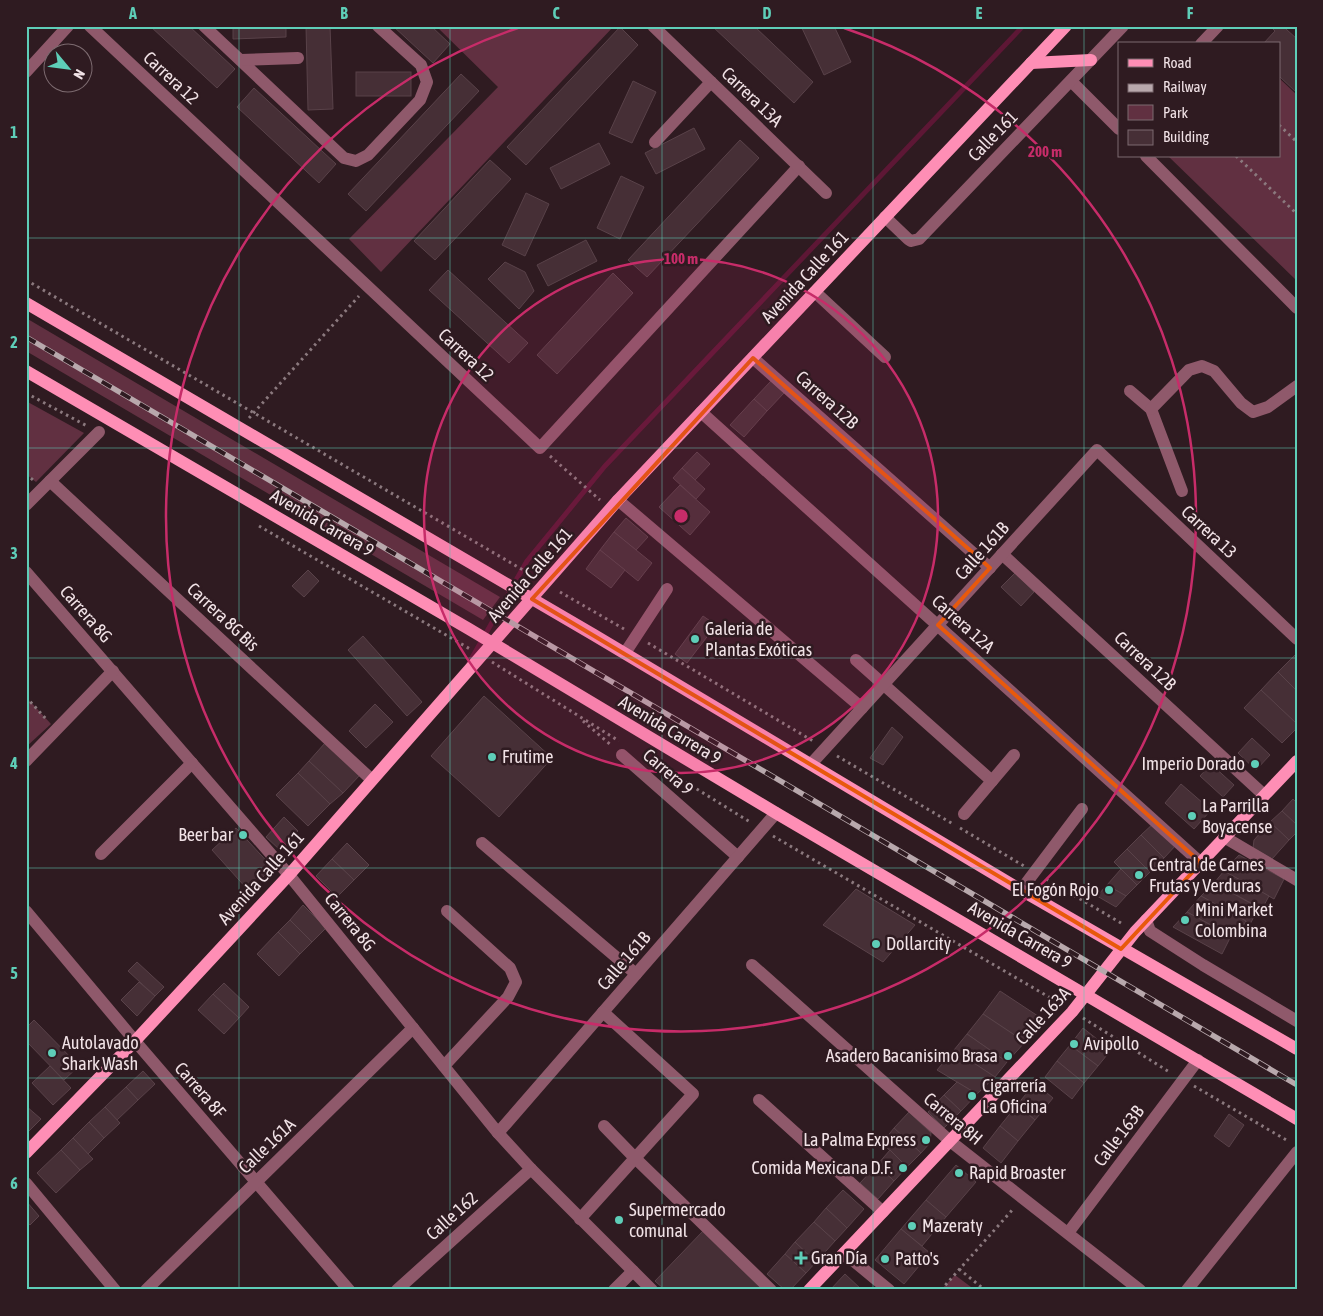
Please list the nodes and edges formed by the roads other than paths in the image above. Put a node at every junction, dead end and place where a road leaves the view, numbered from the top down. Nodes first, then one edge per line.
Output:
1 (68, 26) edge
2 (90, 26) edge
3 (204, 26) edge
4 (378, 26) edge
5 (653, 26) edge
6 (1066, 26) edge
7 (1123, 26) edge
8 (1218, 26) edge
9 (1203, 42) edge
10 (298, 58) dead end
11 (241, 60) junction
12 (1091, 60) junction
13 (1031, 63) junction
14 (26, 72) edge
15 (1071, 81) junction
16 (711, 82) junction
17 (1118, 128) edge
18 (656, 142) dead end
19 (1148, 158) edge
20 (799, 166) junction
21 (826, 193) dead end
22 (885, 217) junction
23 (815, 292) junction
24 (26, 303) edge
25 (1297, 308) edge
26 (886, 357) dead end
27 (753, 358) junction
28 (26, 371) edge
29 (1297, 386) edge
30 (1130, 391) dead end
31 (1151, 409) junction
32 (701, 412) junction
33 (99, 432) road end
34 (1097, 450) joint
35 (50, 481) junction
36 (1182, 492) dead end
37 (26, 505) edge
38 (614, 505) junction
39 (1002, 554) junction
40 (990, 568) junction
41 (26, 572) edge
42 (667, 589) dead end
43 (532, 598) junction
44 (938, 625) junction
45 (1297, 639) edge
46 (493, 643) junction
47 (625, 653) junction
48 (856, 660) dead end
49 (113, 671) junction
50 (883, 684) junction
51 (862, 708) junction
52 (624, 750) road end
53 (1014, 755) dead end
54 (26, 761) edge
55 (1297, 761) edge
56 (192, 763) junction
57 (811, 764) junction
58 (372, 780) junction
59 (992, 781) junction
60 (1264, 795) junction
61 (1082, 809) dead end
62 (776, 813) junction
63 (964, 814) road end
64 (1224, 837) junction
65 (482, 843) dead end
66 (101, 854) dead end
67 (738, 857) junction
68 (1200, 863) junction
69 (289, 875) junction
70 (1297, 880) edge
71 (1021, 890) junction
72 (26, 911) edge
73 (447, 911) dead end
74 (1146, 920) junction
75 (1121, 949) junction
76 (752, 965) dead end
77 (636, 974) junction
78 (1087, 994) junction
79 (603, 1012) junction
80 (1297, 1021) edge
81 (413, 1028) junction
82 (134, 1041) junction
83 (1297, 1050) edge
84 (1198, 1060) junction
85 (444, 1066) junction
86 (759, 1100) dead end
87 (1297, 1119) edge
88 (604, 1126) dead end
89 (498, 1132) junction
90 (950, 1141) junction
91 (1293, 1147) edge
92 (26, 1153) edge
93 (635, 1158) junction
94 (531, 1169) junction
95 (257, 1181) junction
96 (26, 1183) edge
97 (883, 1212) junction
98 (580, 1219) junction
99 (1068, 1234) junction
100 (844, 1253) junction
101 (633, 1271) junction
102 (115, 1290) edge
103 (146, 1290) edge
104 (349, 1290) edge
105 (397, 1290) edge
106 (614, 1290) edge
107 (652, 1290) edge
108 (771, 1290) edge
109 (809, 1290) edge
110 (889, 1290) edge
111 (1140, 1290) edge
112 (1188, 1290) edge

1 - 14 street
2 - 20 street, Carrera 12
3 - 11 street
4 - 11 street
5 - 16 street, Carrera 13A
6 - 13 main road, Avenida Calle 161
7 - 12 street, Calle 161
8 - 9 street
10 - 11 street
12 - 13 main road
12 - 15 street, Calle 161
13 - 22 main road, Avenida Calle 161
15 - 17 street
15 - 22 street, Calle 161
16 - 18 street
16 - 20 street, Carrera 13A
19 - 25 street
20 - 21 street, Carrera 13A
22 - 23 main road, Avenida Calle 161
23 - 26 street
23 - 27 main road, Avenida Calle 161
24 - 43 main road
27 - 32 main road, Avenida Calle 161
27 - 40 street, Carrera 12B
28 - 46 main road, Avenida Carrera 9
29 - 31 street
30 - 31 street
31 - 36 street
32 - 38 main road, Avenida Calle 161
32 - 44 street, Carrera 12A
33 - 35 street
34 - 39 street, Calle 161B
34 - 45 street, Carrera 13
35 - 37 street
35 - 58 street, Carrera 8G Bis
38 - 43 main road, Avenida Calle 161
38 - 51 street
39 - 40 street, Calle 161B
39 - 60 street, Carrera 12B
40 - 44 street, Calle 161B
41 - 49 street, Carrera 8G
42 - 47 street
43 - 46 main road, Avenida Calle 161
43 - 47 main road
44 - 50 street, Calle 161B
44 - 68 street, Carrera 12A
46 - 58 main road, Avenida Calle 161
46 - 62 main road, Avenida Carrera 9
47 - 57 main road
48 - 50 street
49 - 54 street
49 - 56 street, Carrera 8G
50 - 51 street, Calle 161B
50 - 59 street
51 - 57 street, Calle 161B
52 - 67 street, Carrera 9
53 - 59 street
55 - 60 main road, Calle 163A
56 - 66 street
56 - 69 street, Carrera 8G
57 - 71 main road
58 - 69 main road, Avenida Calle 161
59 - 63 street
60 - 64 main road, Calle 163A
61 - 71 street
62 - 67 street, Calle 161B
62 - 78 main road, Avenida Carrera 9
64 - 68 main road, Calle 163A
64 - 70 street
65 - 77 street
67 - 77 street, Calle 161B
68 - 74 main road, Calle 163A
69 - 81 street, Carrera 8G
69 - 82 main road, Avenida Calle 161
71 - 75 main road
72 - 82 street, Carrera 8F
73 - 85 street
74 - 75 main road, Calle 163A
74 - 80 street
75 - 78 main road, Calle 163A
75 - 83 main road
76 - 90 street, Carrera 8H
77 - 79 street, Calle 161B
78 - 84 main road, Avenida Carrera 9
78 - 90 main road, Calle 163A
79 - 89 street, Calle 161B
79 - 93 street
81 - 85 street, Carrera 8G
81 - 95 street, Calle 161A
82 - 92 main road, Avenida Calle 161
82 - 95 street, Carrera 8F
84 - 87 main road, Avenida Carrera 9
84 - 99 street, Calle 163B
85 - 89 street, Carrera 8G
86 - 97 street
88 - 93 street
89 - 94 street, Carrera 8G
90 - 97 main road, Calle 163A
90 - 99 street, Carrera 8H
91 - 112 street
93 - 98 street
93 - 108 street
94 - 98 street, Carrera 8G
94 - 105 street, Calle 162
95 - 103 street, Calle 161A
95 - 104 street, Carrera 8F
96 - 102 street
97 - 100 main road, Calle 163A
98 - 101 street, Carrera 8G
99 - 111 street, Carrera 8H
100 - 109 main road, Calle 163A
100 - 110 street
101 - 106 street
101 - 107 street, Carrera 8G

